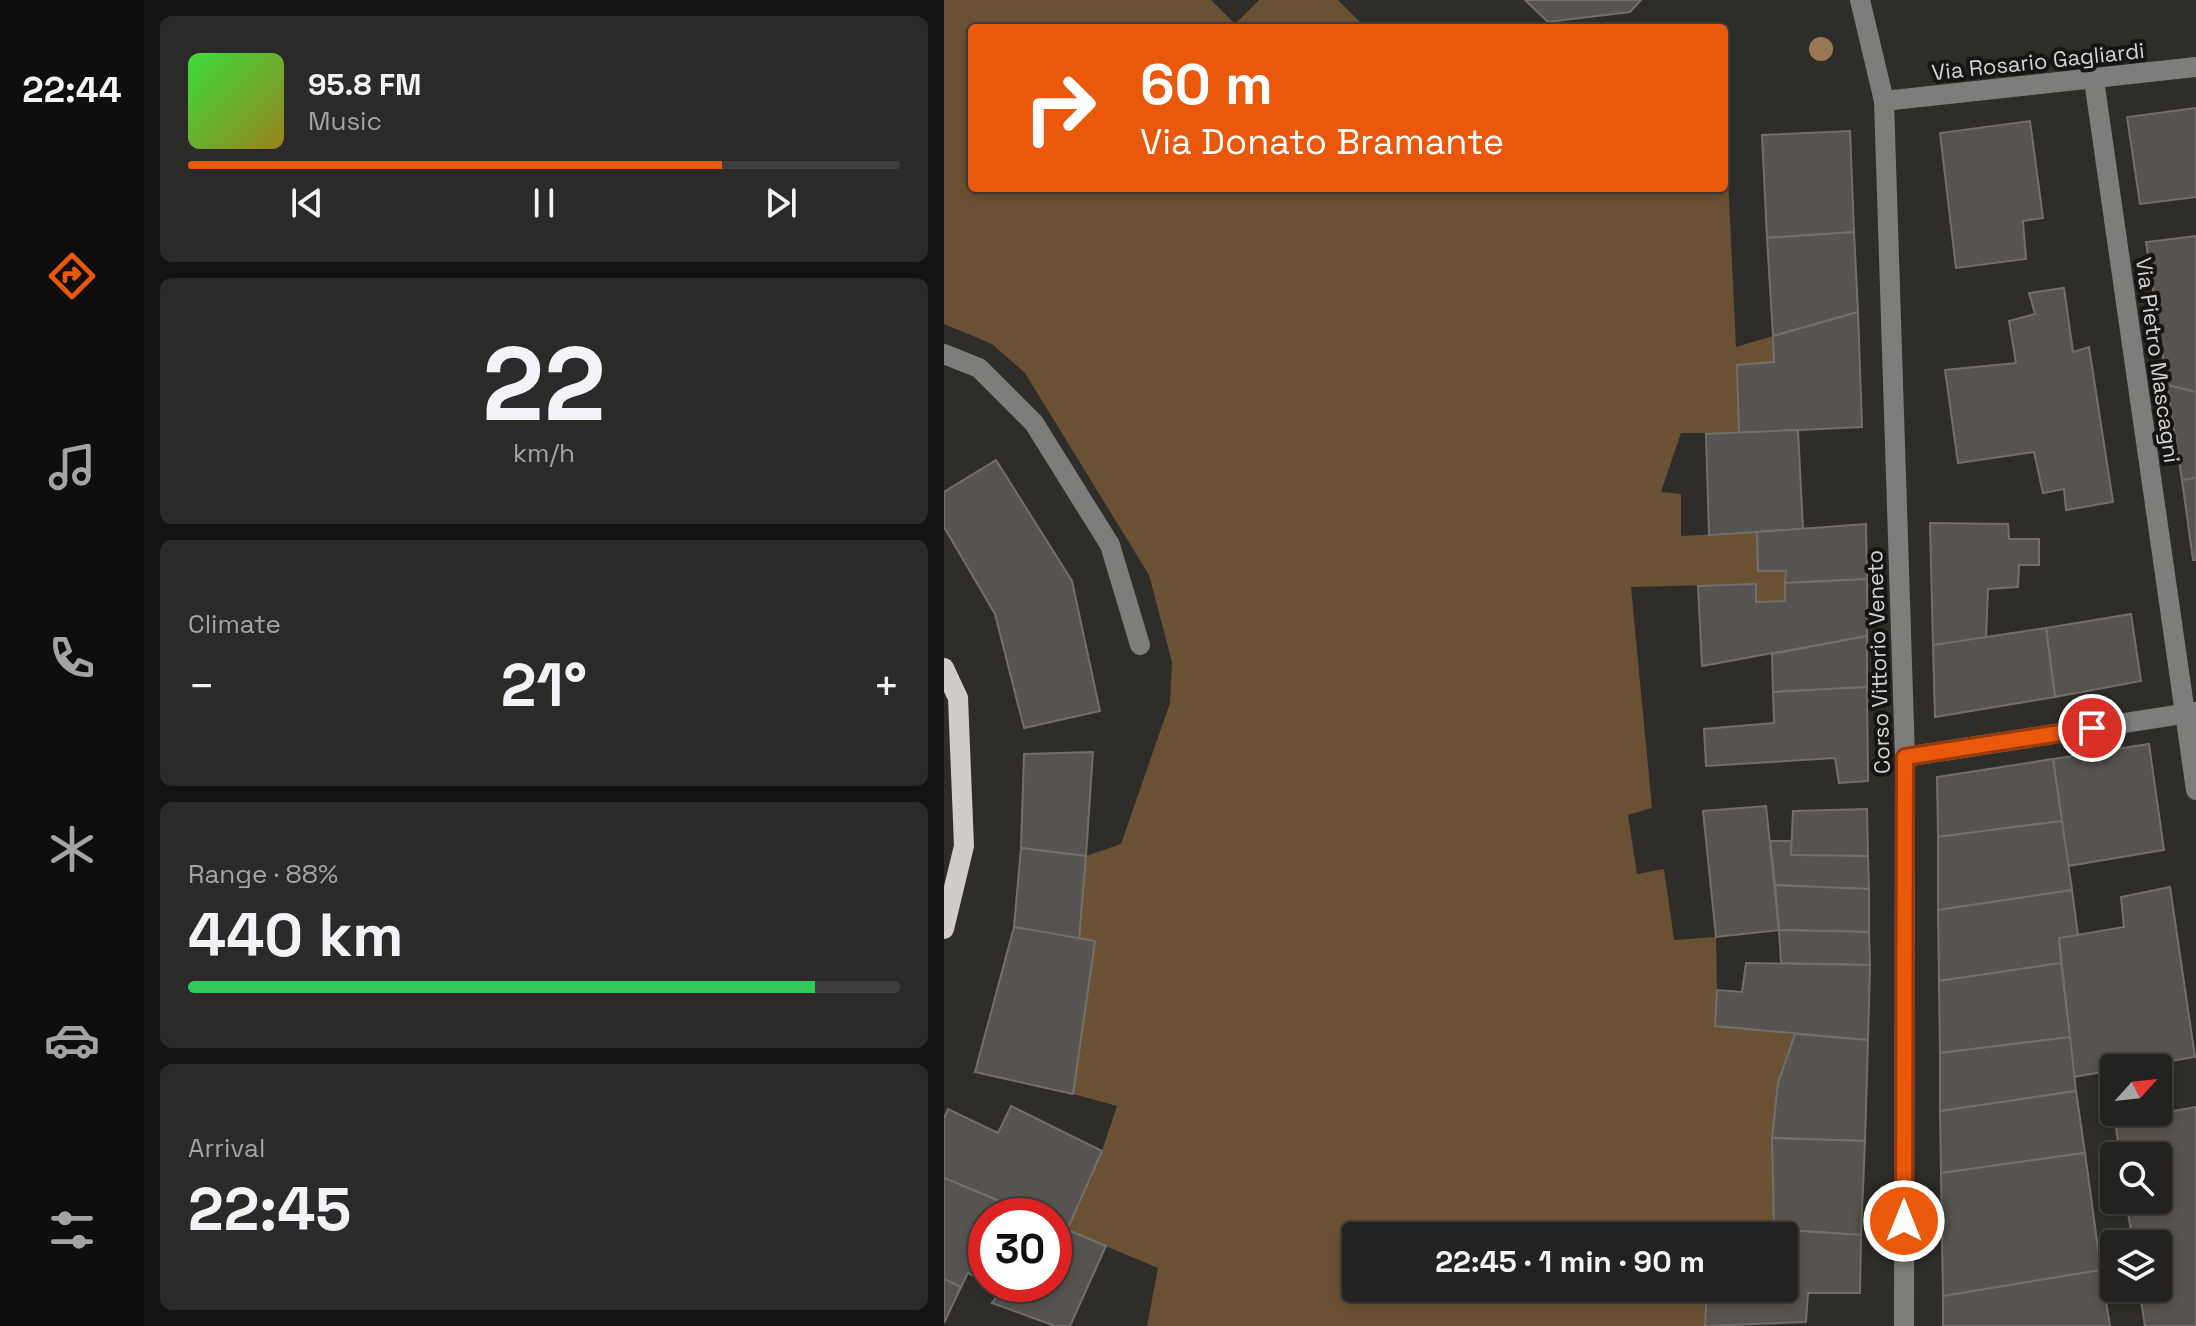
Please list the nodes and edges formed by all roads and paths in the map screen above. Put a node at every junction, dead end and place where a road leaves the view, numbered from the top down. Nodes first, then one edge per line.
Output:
1 (1860, 0) edge
2 (2196, 67) edge
3 (2094, 80) junction
4 (1884, 101) junction
5 (944, 354) edge
6 (1140, 645) dead end
7 (944, 668) edge
8 (2191, 713) edge
9 (1905, 757) junction
10 (2196, 790) edge
11 (944, 929) edge
12 (1904, 1326) edge

1 - 4 street, Corso Vittorio Veneto
2 - 3 street, Via Rosario Gagliardi
3 - 4 street, Via Rosario Gagliardi
3 - 8 street, Via Pietro Mascagni
4 - 9 street, Corso Vittorio Veneto
5 - 6 street
7 - 11 main road
8 - 9 street
8 - 10 street, Via Pietro Mascagni
9 - 12 street, Corso Vittorio Veneto

